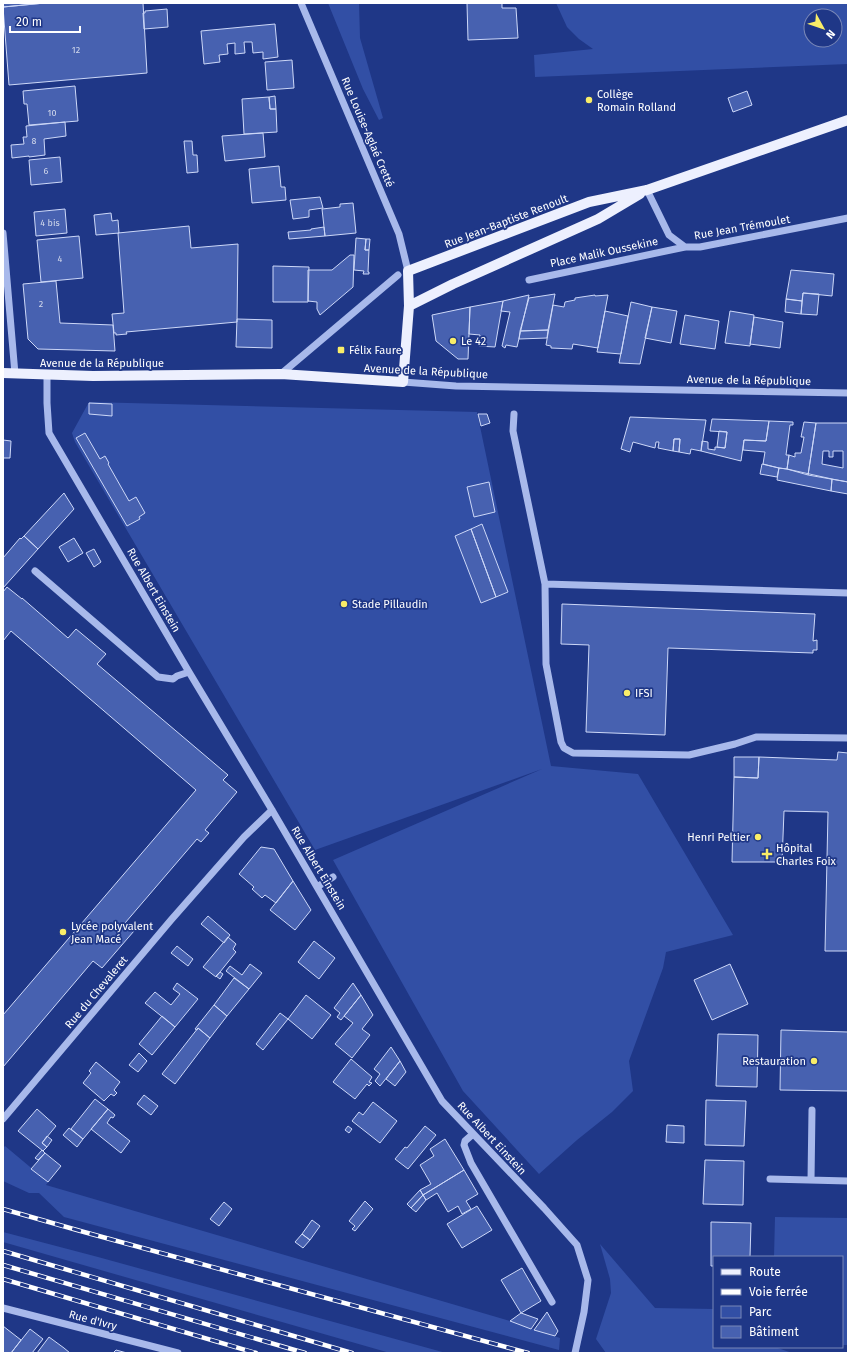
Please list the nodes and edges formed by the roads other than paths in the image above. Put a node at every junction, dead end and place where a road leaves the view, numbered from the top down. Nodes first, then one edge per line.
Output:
1 (301, 3) edge
2 (848, 120) edge
3 (647, 190) junction
4 (848, 218) edge
5 (3, 233) edge
6 (685, 247) junction
7 (408, 271) junction
8 (398, 276) dead end
9 (529, 280) dead end
10 (410, 306) junction
11 (3, 373) edge
12 (15, 374) junction
13 (281, 374) junction
14 (47, 376) junction
15 (403, 382) junction
16 (848, 393) edge
17 (514, 414) dead end
18 (35, 571) dead end
19 (545, 584) junction
20 (848, 593) edge
21 (189, 672) junction
22 (848, 738) edge
23 (272, 810) junction
24 (333, 877) dead end
25 (318, 887) junction
26 (812, 1110) dead end
27 (3, 1119) edge
28 (474, 1134) junction
29 (770, 1179) dead end
30 (811, 1180) junction
31 (848, 1181) edge
32 (552, 1302) dead end
33 (3, 1308) edge
34 (575, 1352) edge
35 (178, 1353) edge

1 - 7 street, Rue Louise-Aglaé Cretté
2 - 3 main road, Rue Jean-Baptiste Renoult
3 - 6 street, Rue Jean Trémoulet
3 - 7 main road, Rue Jean-Baptiste Renoult
3 - 10 main road, Rue Jean-Baptiste Renoult
4 - 6 street, Rue Jean Trémoulet
5 - 12 street
6 - 9 street, Place Malik Oussekine
7 - 10 main road
8 - 13 street
10 - 15 main road
11 - 12 main road, Avenue de la République
12 - 14 main road, Avenue de la République
13 - 14 main road, Avenue de la République
13 - 15 main road, Avenue de la République
14 - 21 street, Rue Albert Einstein
15 - 16 street, Avenue de la République
17 - 19 street
18 - 21 street
19 - 20 street
19 - 22 street
21 - 23 street, Rue Albert Einstein
23 - 25 street, Rue Albert Einstein
23 - 27 street, Rue du Chevaleret
24 - 25 street
25 - 28 street, Rue Albert Einstein
26 - 30 street
28 - 32 street
28 - 34 street, Rue Albert Einstein
29 - 30 street
30 - 31 street
33 - 35 street, Rue d'Ivry

